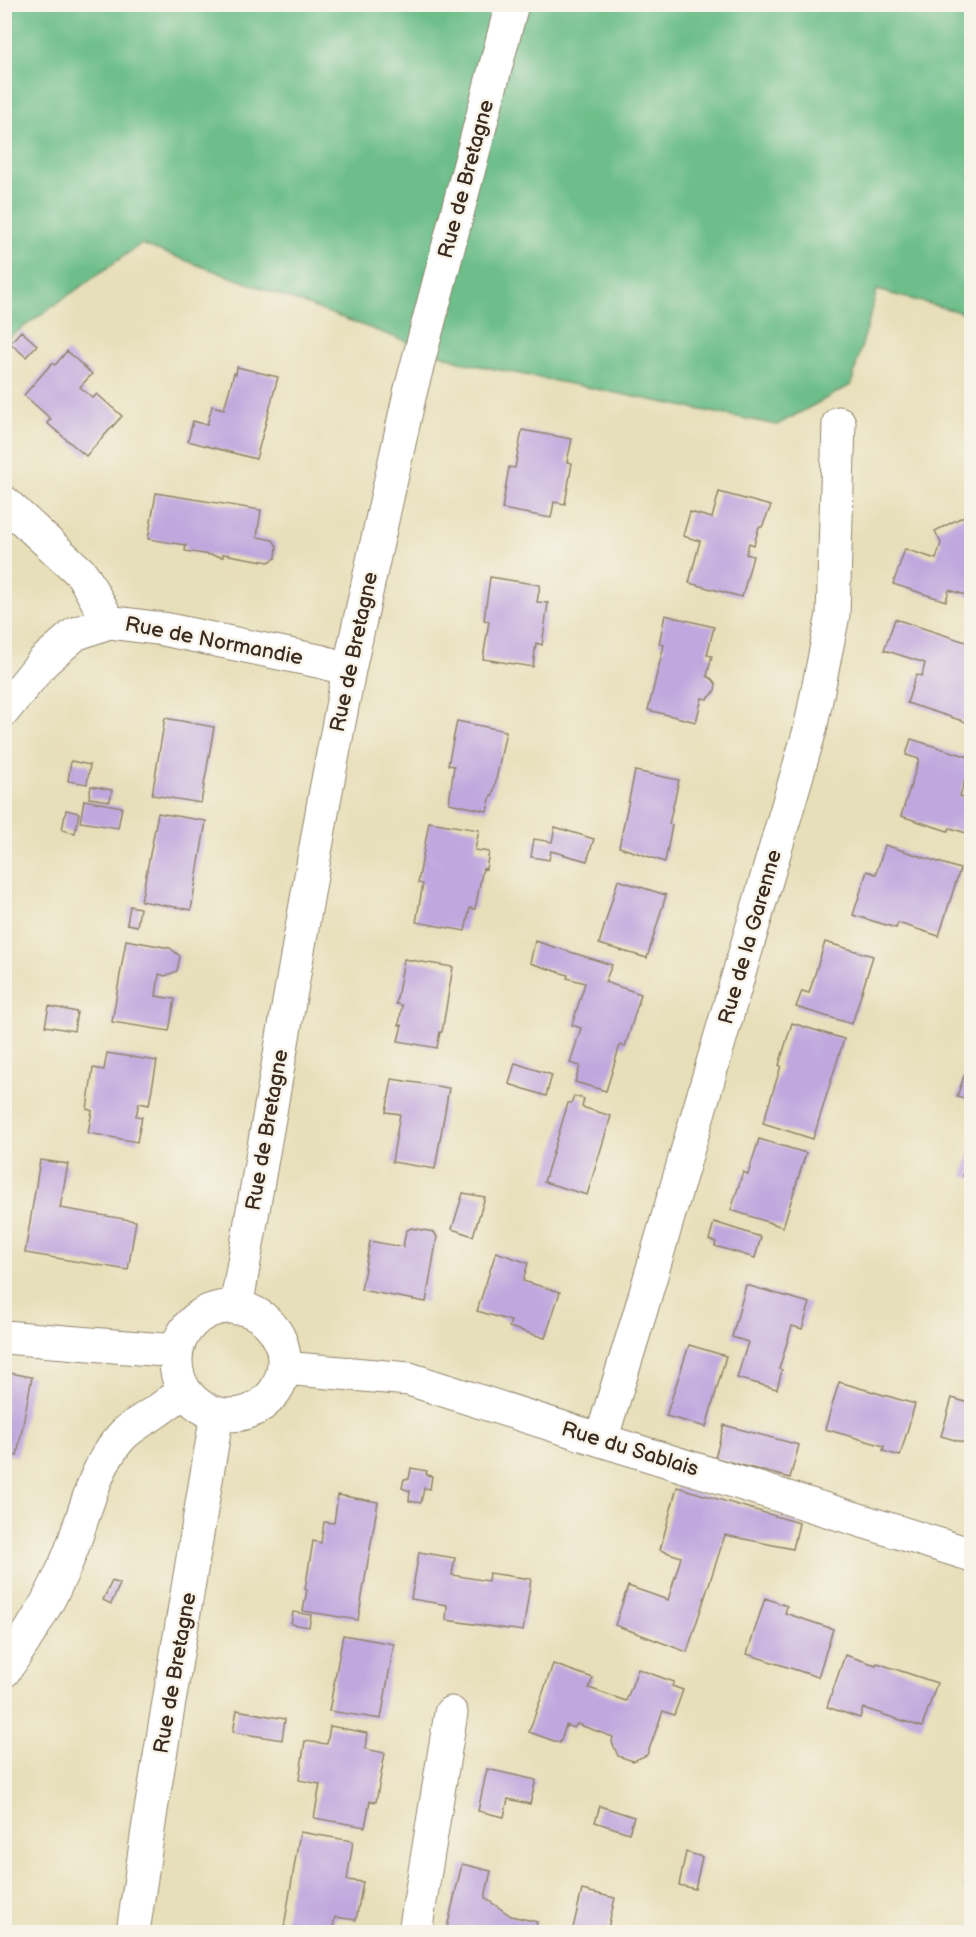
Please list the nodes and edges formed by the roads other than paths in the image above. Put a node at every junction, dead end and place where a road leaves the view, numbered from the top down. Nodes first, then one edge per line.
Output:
1 (512, 4) edge
2 (839, 423) dead end
3 (4, 502) edge
4 (109, 622) junction
5 (349, 670) junction
6 (4, 710) edge
7 (236, 1308) junction
8 (4, 1337) edge
9 (176, 1351) junction
10 (284, 1368) junction
11 (184, 1391) junction
12 (217, 1414) junction
13 (601, 1440) junction
14 (972, 1555) edge
15 (4, 1671) edge
16 (451, 1713) dead end
17 (133, 1932) edge
18 (415, 1932) edge

1 - 5 street, Rue de Bretagne
2 - 13 street, Rue de la Garenne
3 - 4 street
4 - 5 street, Rue de Normandie
4 - 6 street, Rue de Normandie
5 - 7 street, Rue de Bretagne
7 - 9 street
7 - 10 street
8 - 9 street
9 - 11 street
10 - 12 street
10 - 13 street, Rue du Sablais
11 - 12 street
11 - 15 street
12 - 17 street, Rue de Bretagne
13 - 14 street, Rue du Sablais
16 - 18 street

